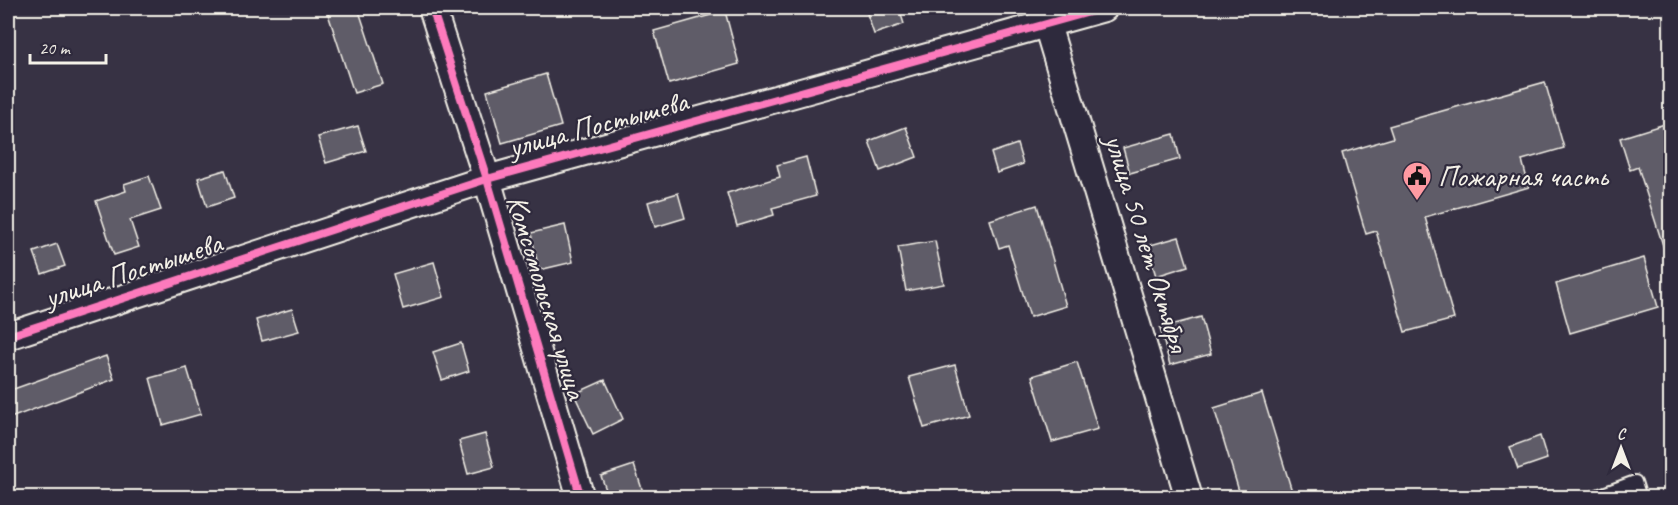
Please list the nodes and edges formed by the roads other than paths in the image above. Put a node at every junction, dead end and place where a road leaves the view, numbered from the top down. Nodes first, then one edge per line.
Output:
1 (432, 8) edge
2 (1104, 8) edge
3 (1044, 16) edge
4 (487, 179) junction
5 (8, 336) edge
6 (581, 498) edge
7 (1189, 498) edge
8 (1592, 498) edge
9 (1640, 498) edge

1 - 4 street, Комсомольская улица
2 - 3 street, улица Постышева
3 - 4 street, улица Постышева
3 - 7 street, улица 50 лет Октября
4 - 5 street, улица Постышева
4 - 6 street, Комсомольская улица
8 - 9 lane

